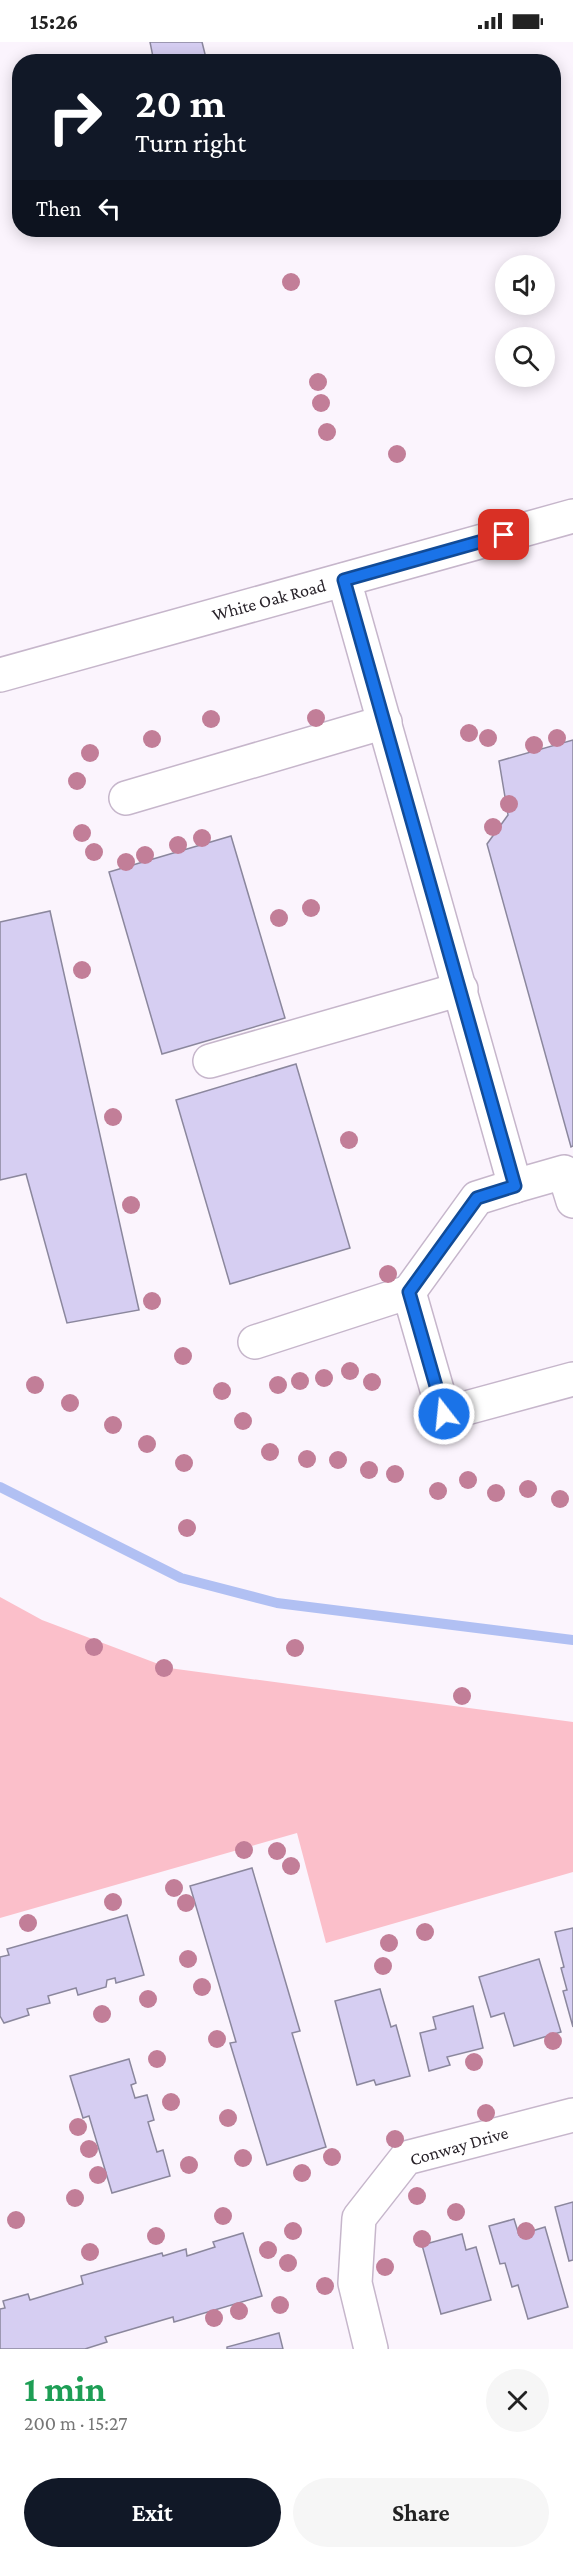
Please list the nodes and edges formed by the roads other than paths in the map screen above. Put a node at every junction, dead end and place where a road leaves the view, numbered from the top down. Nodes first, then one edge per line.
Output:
1 (573, 516) edge
2 (344, 580) junction
3 (0, 675) edge
4 (385, 722) junction
5 (126, 798) dead end
6 (461, 988) junction
7 (210, 1061) dead end
8 (515, 1186) junction
9 (573, 1201) edge
10 (409, 1292) junction
11 (255, 1342) dead end
12 (573, 1379) edge
13 (573, 2115) edge
14 (371, 2349) edge

1 - 2 street, White Oak Road
2 - 3 street, White Oak Road
2 - 4 street
4 - 5 street
4 - 6 street
6 - 7 street
6 - 8 street
8 - 9 street
8 - 10 street
10 - 11 street
10 - 12 street
13 - 14 street, Conway Drive

